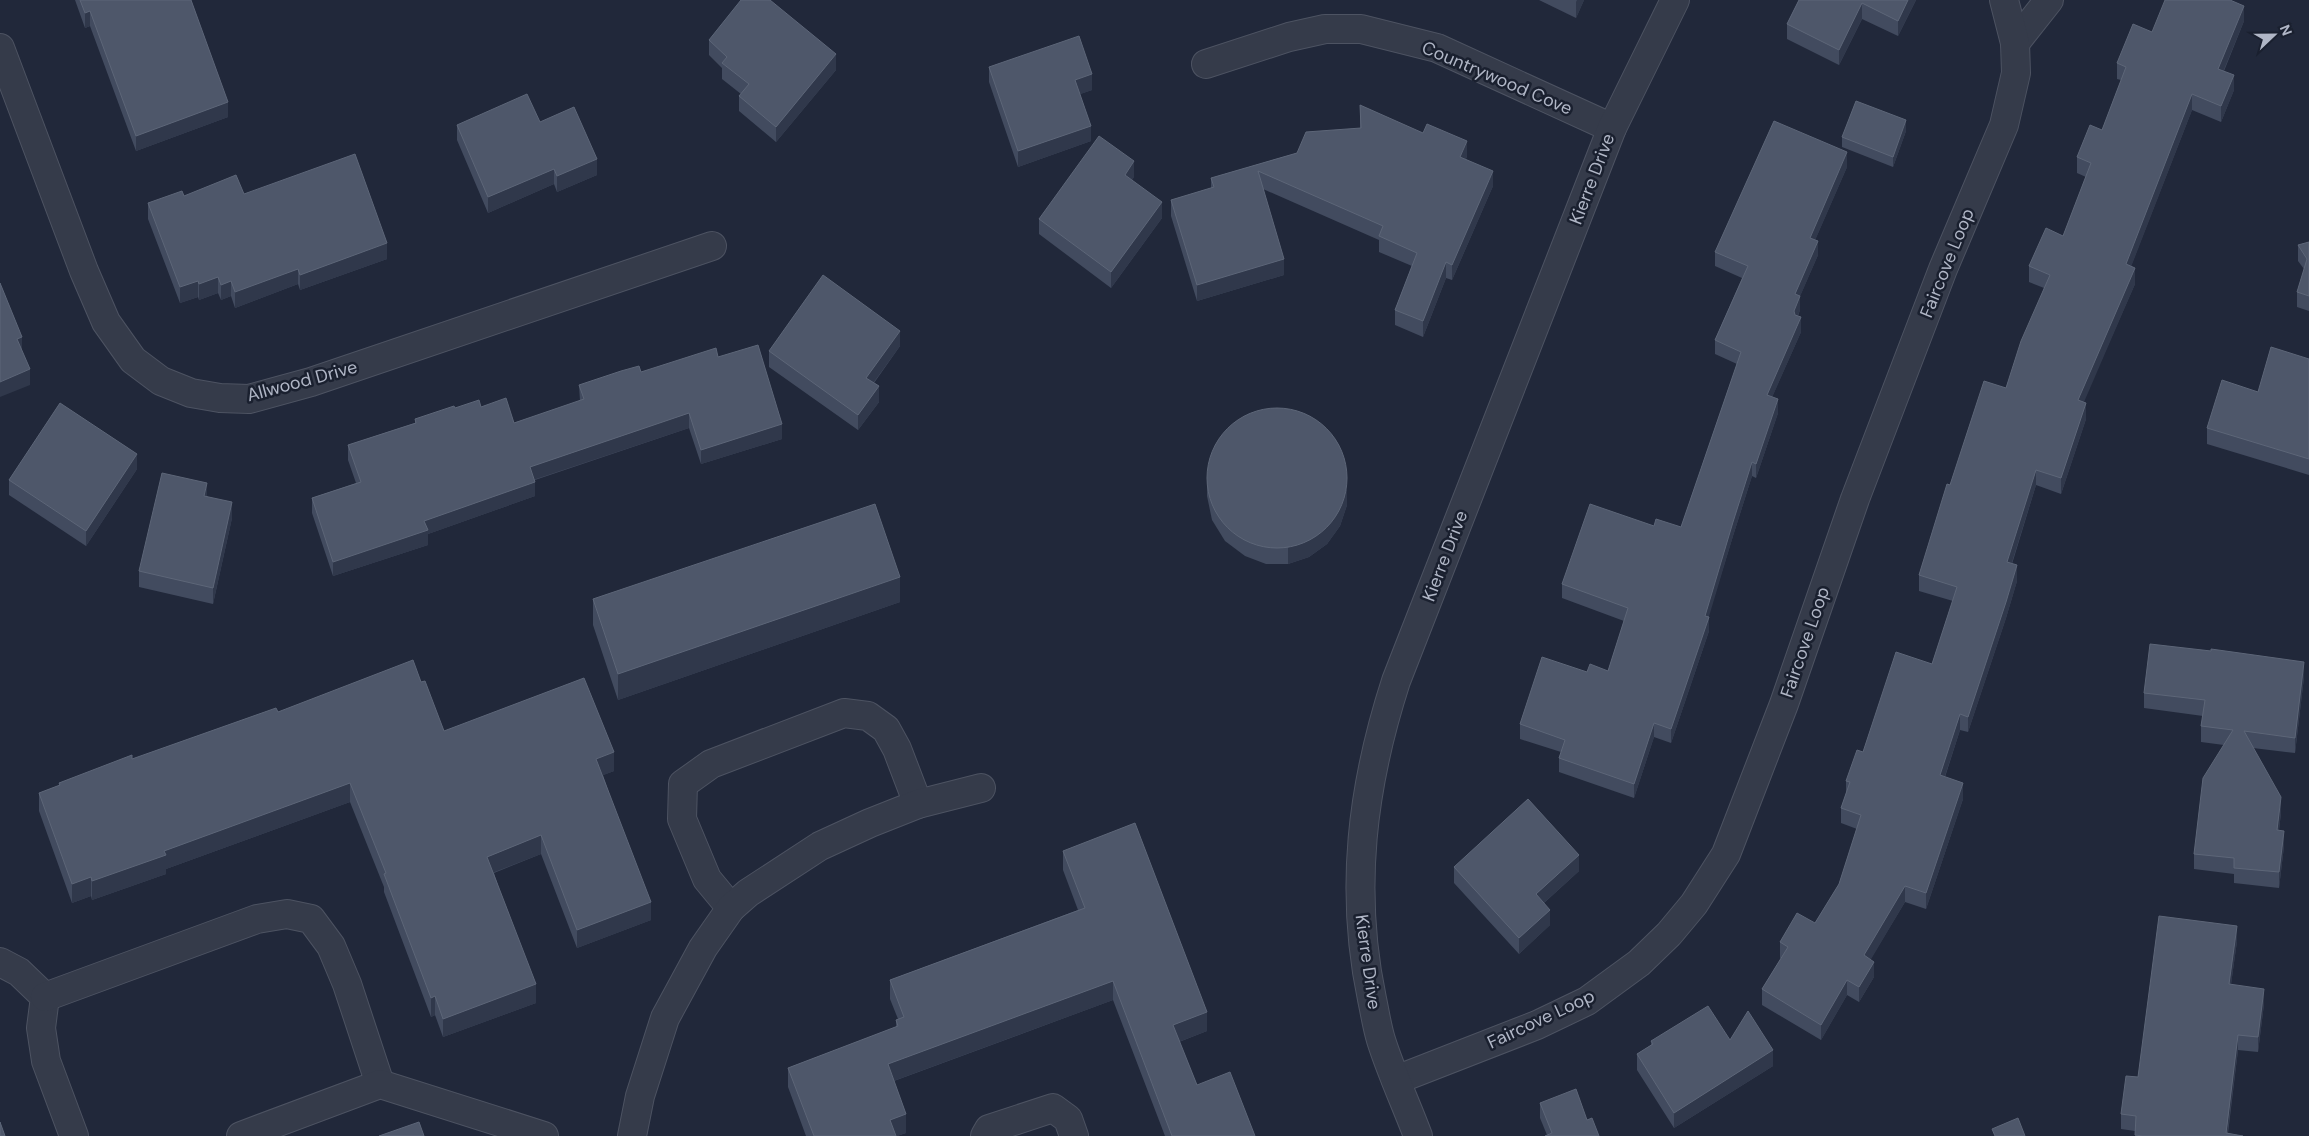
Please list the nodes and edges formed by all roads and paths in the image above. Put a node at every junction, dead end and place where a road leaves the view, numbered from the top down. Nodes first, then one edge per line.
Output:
1 (1675, 0) edge
2 (2004, 0) edge
3 (2049, 0) edge
4 (2014, 43) junction
5 (0, 48) edge
6 (1206, 64) dead end
7 (1612, 128) junction
8 (712, 246) dead end
9 (980, 788) dead end
10 (918, 804) junction
11 (731, 908) junction
12 (0, 962) edge
13 (45, 997) junction
14 (1396, 1080) junction
15 (380, 1084) junction
16 (74, 1136) edge
17 (241, 1136) edge
18 (544, 1136) edge
19 (632, 1136) edge
20 (985, 1136) edge
21 (1074, 1136) edge
22 (1418, 1136) edge

1 - 7 street, Kierre Drive
2 - 4 street, Faircove Loop
3 - 4 street
4 - 14 street, Faircove Loop
5 - 8 street, Allwood Drive
6 - 7 street, Countrywood Cove
7 - 14 street, Kierre Drive
9 - 10 street
10 - 11 street
10 - 11 street
11 - 19 street
12 - 13 street
13 - 15 street
13 - 16 street
14 - 22 street, Kierre Drive
15 - 17 street
15 - 18 street
20 - 21 street

